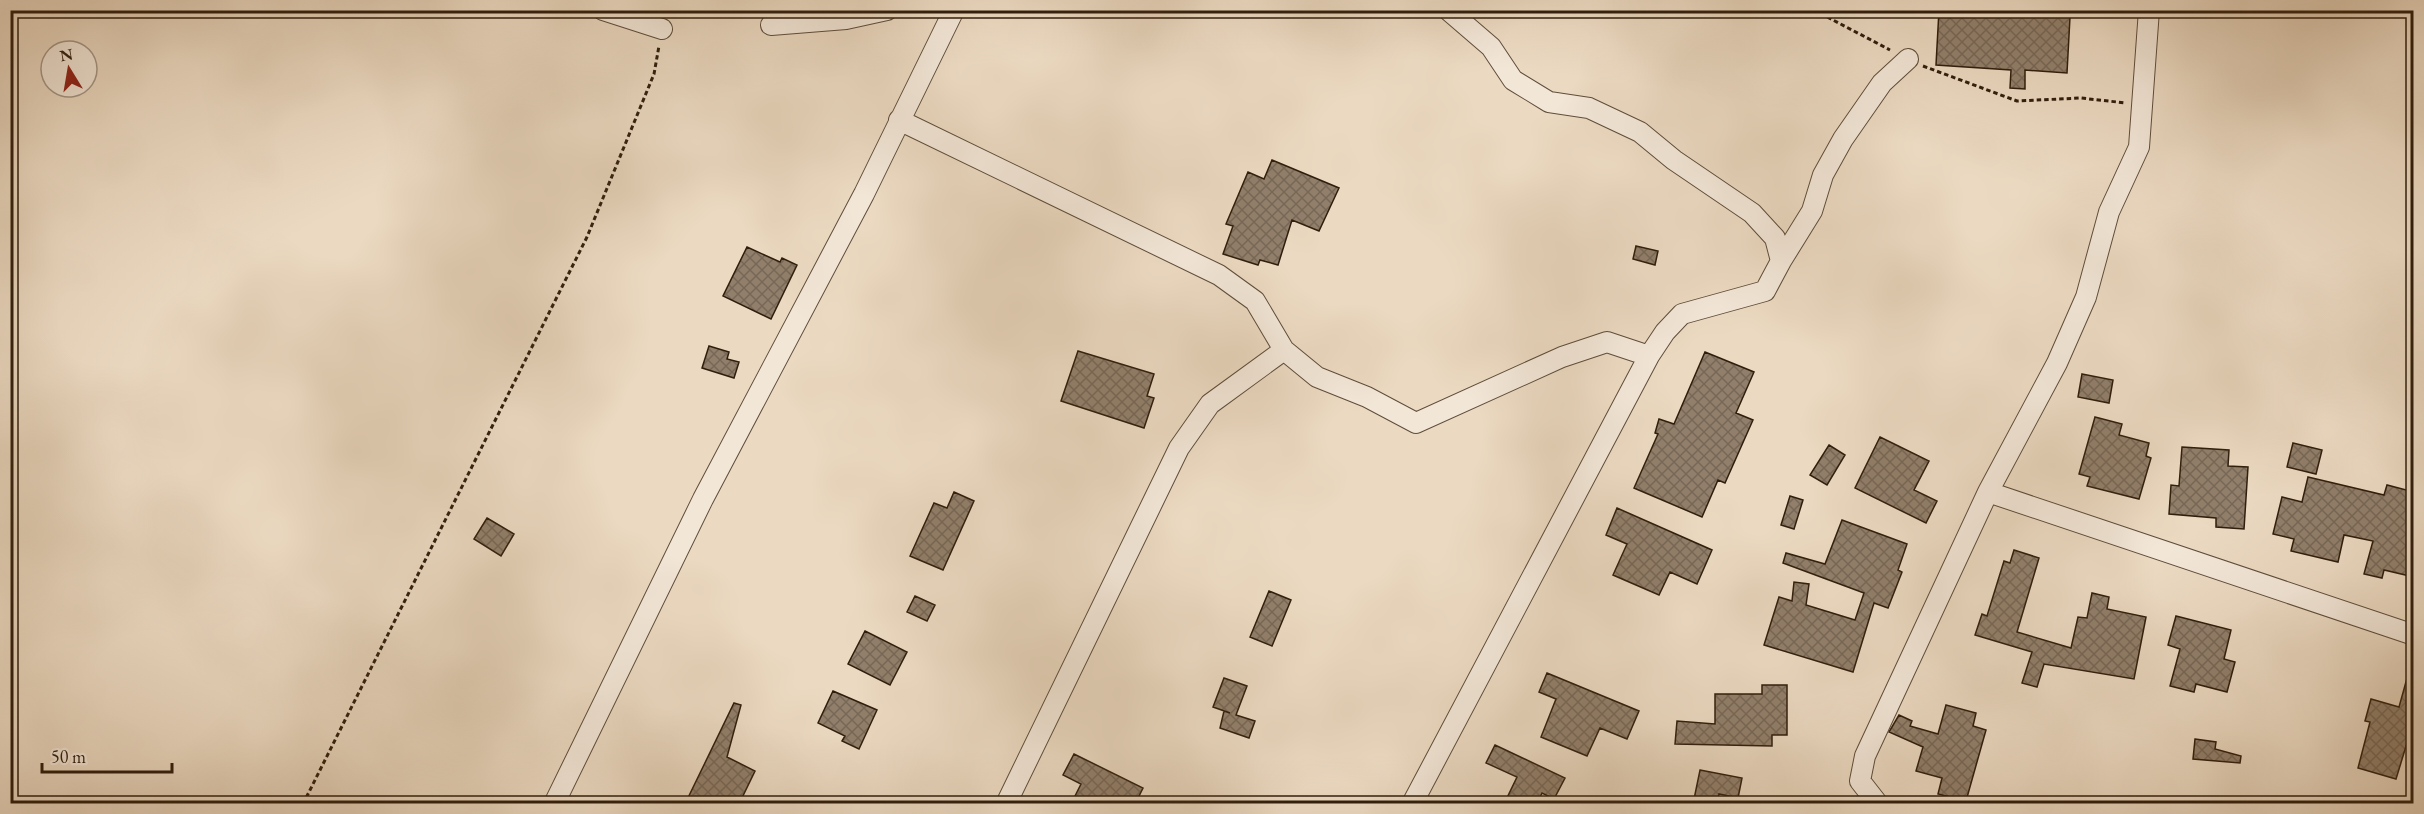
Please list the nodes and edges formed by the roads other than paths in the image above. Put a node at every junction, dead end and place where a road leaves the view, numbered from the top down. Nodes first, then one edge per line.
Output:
1 (603, 10) edge
2 (886, 10) edge
3 (954, 10) edge
4 (1448, 10) edge
5 (2149, 10) edge
6 (771, 25) dead end
7 (662, 29) road end
8 (1908, 59) road end
9 (899, 120) junction
10 (1781, 261) junction
11 (1284, 350) junction
12 (1649, 356) junction
13 (1988, 492) junction
14 (2414, 635) edge
15 (554, 804) edge
16 (1006, 804) edge
17 (1412, 804) edge
18 (1878, 804) edge

1 - 7 street
2 - 6 street
3 - 9 street
4 - 10 street
5 - 13 street
8 - 10 street
9 - 11 street
9 - 15 street
10 - 12 street
11 - 12 street
11 - 16 street
12 - 17 street
13 - 14 street
13 - 18 street

